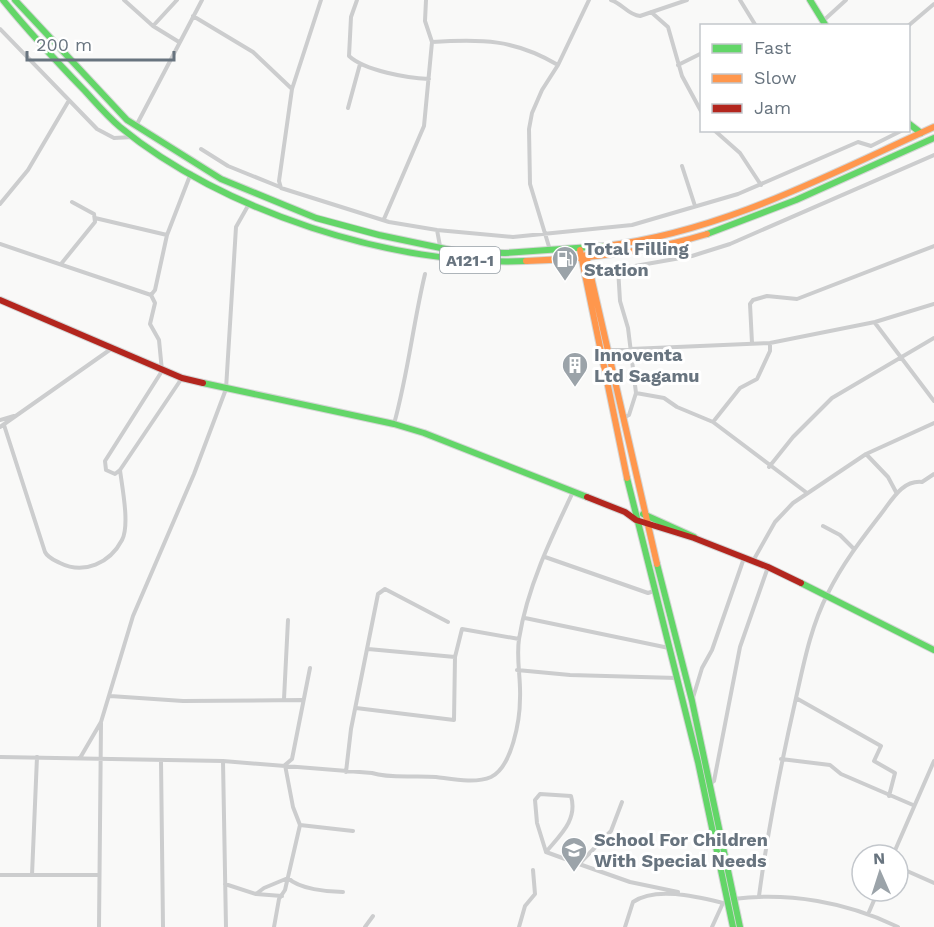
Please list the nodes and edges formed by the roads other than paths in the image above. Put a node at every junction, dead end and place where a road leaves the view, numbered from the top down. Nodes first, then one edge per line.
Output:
1 (3, 0) edge
2 (15, 0) edge
3 (124, 0) edge
4 (177, 0) edge
5 (202, 0) edge
6 (321, 0) edge
7 (357, 0) edge
8 (426, 0) edge
9 (589, 0) edge
10 (611, 0) edge
11 (687, 0) edge
12 (740, 0) edge
13 (810, 0) edge
14 (846, 0) edge
15 (618, 1) edge
16 (934, 4) edge
17 (651, 12) junction
18 (193, 16) junction
19 (824, 23) edge
20 (755, 24) edge
21 (910, 25) edge
22 (153, 26) junction
23 (0, 30) edge
24 (179, 42) junction
25 (432, 42) junction
26 (700, 54) edge
27 (360, 64) junction
28 (558, 65) junction
29 (678, 65) junction
30 (429, 79) junction
31 (292, 90) junction
32 (68, 102) junction
33 (348, 108) dead end
34 (700, 111) edge
35 (910, 125) edge
36 (136, 126) junction
37 (934, 127) edge
38 (716, 132) edge
39 (899, 132) edge
40 (921, 133) junction
41 (134, 137) junction
42 (934, 138) edge
43 (201, 149) dead end
44 (934, 155) edge
45 (682, 166) dead end
46 (191, 173) junction
47 (761, 185) junction
48 (281, 188) junction
49 (72, 202) dead end
50 (250, 203) junction
51 (0, 204) edge
52 (695, 206) junction
53 (95, 218) junction
54 (384, 219) junction
55 (437, 230) junction
56 (546, 234) junction
57 (167, 235) junction
58 (0, 246) edge
59 (440, 246) junction
60 (934, 246) edge
61 (583, 249) junction
62 (550, 250) junction
63 (584, 258) junction
64 (60, 264) junction
65 (588, 268) junction
66 (618, 268) junction
67 (425, 274) dead end
68 (151, 295) junction
69 (0, 300) edge
70 (934, 304) edge
71 (875, 322) junction
72 (934, 338) edge
73 (752, 343) junction
74 (770, 343) junction
75 (111, 349) junction
76 (630, 349) junction
77 (606, 350) junction
78 (903, 358) junction
79 (162, 371) junction
80 (182, 378) junction
81 (226, 389) junction
82 (636, 393) junction
83 (934, 401) edge
84 (20, 414) junction
85 (623, 418) junction
86 (0, 420) edge
87 (713, 422) junction
88 (934, 423) edge
89 (394, 424) junction
90 (2, 426) edge
91 (866, 454) junction
92 (769, 467) junction
93 (120, 470) junction
94 (934, 474) edge
95 (573, 492) junction
96 (896, 492) junction
97 (807, 493) junction
98 (642, 503) junction
99 (634, 511) junction
100 (625, 512) junction
101 (644, 514) junction
102 (636, 520) junction
103 (646, 523) junction
104 (660, 524) junction
105 (823, 526) dead end
106 (651, 541) junction
107 (853, 548) junction
108 (544, 556) junction
109 (744, 558) junction
110 (753, 561) junction
111 (768, 567) junction
112 (655, 591) junction
113 (827, 595) junction
114 (525, 618) junction
115 (288, 620) dead end
116 (448, 622) dead end
117 (519, 639) junction
118 (670, 648) junction
119 (368, 649) junction
120 (934, 650) edge
121 (454, 657) junction
122 (310, 668) dead end
123 (517, 670) junction
124 (678, 678) junction
125 (110, 696) junction
126 (796, 698) junction
127 (284, 699) junction
128 (302, 700) junction
129 (692, 701) junction
130 (356, 708) junction
131 (101, 722) junction
132 (0, 757) edge
133 (37, 757) junction
134 (80, 758) junction
135 (782, 759) junction
136 (100, 760) junction
137 (161, 761) junction
138 (223, 761) junction
139 (934, 761) edge
140 (285, 765) junction
141 (346, 772) junction
142 (710, 783) junction
143 (889, 796) junction
144 (622, 802) dead end
145 (913, 805) junction
146 (300, 825) junction
147 (353, 831) dead end
148 (898, 843) edge
149 (546, 852) junction
150 (579, 864) junction
151 (533, 870) dead end
152 (910, 872) edge
153 (0, 875) edge
154 (32, 875) junction
155 (99, 875) junction
156 (288, 878) junction
157 (934, 883) edge
158 (225, 884) junction
159 (343, 892) dead end
160 (256, 894) junction
161 (684, 894) junction
162 (282, 896) junction
163 (759, 896) junction
164 (728, 901) junction
165 (873, 903) edge
166 (869, 912) junction
167 (373, 916) dead end
168 (714, 920) junction
169 (99, 927) edge
170 (163, 927) edge
171 (226, 927) edge
172 (274, 927) edge
173 (365, 927) edge
174 (519, 927) edge
175 (625, 927) edge
176 (712, 927) edge
177 (717, 927) edge
178 (733, 927) edge
179 (740, 927) edge
180 (898, 927) edge

1 - 41 main road, A121-1
2 - 36 main road, A121-1
3 - 22 street
4 - 22 street
5 - 18 street
6 - 31 street
7 - 27 street
8 - 25 street
9 - 28 street
10 - 15 street
11 - 17 street
12 - 20 street
13 - 19 main road
14 - 19 street
15 - 17 street
16 - 21 street
17 - 29 street
18 - 24 street
18 - 31 street
22 - 24 street
23 - 32 street
24 - 36 street
25 - 28 street
25 - 30 street
26 - 29 street
27 - 30 street
27 - 33 street
28 - 56 street
29 - 34 street
30 - 54 street
31 - 48 street
32 - 41 street
32 - 51 street
35 - 40 main road
36 - 59 main road, A121-1
37 - 40 main road, A121-1
38 - 47 street
39 - 47 street
40 - 61 main road, A121-1
41 - 46 main road, A121-1
42 - 63 main road, A121-1
43 - 48 street
44 - 66 street
45 - 52 street
46 - 50 main road, A121-1
46 - 57 street
47 - 52 street
48 - 54 street
49 - 53 street
50 - 63 main road, A121-1
50 - 81 street
52 - 56 street
53 - 57 street
53 - 64 street
54 - 55 street
55 - 56 street
55 - 59 street
56 - 62 street
57 - 68 street
58 - 64 street
59 - 62 main road, A121-1
60 - 73 street
61 - 62 main road, A121-1
61 - 63 main road
63 - 65 main road
63 - 99 main road
64 - 68 street
65 - 66 street
65 - 77 main road
66 - 76 street
67 - 89 street
68 - 79 street
69 - 75 main road
70 - 71 street
71 - 74 street
71 - 78 street
72 - 78 street
73 - 74 street
73 - 76 street
74 - 87 street
75 - 79 main road
75 - 84 street
76 - 77 street
76 - 82 street
77 - 85 main road
78 - 83 street
78 - 92 street
79 - 80 main road
79 - 93 street
80 - 81 main road
80 - 93 street
81 - 89 main road
81 - 125 street
82 - 85 street
82 - 87 street
84 - 86 street
84 - 90 street
85 - 98 main road
87 - 92 street
88 - 91 street
89 - 95 main road
90 - 93 street
91 - 96 street
91 - 97 street
92 - 97 street
94 - 96 street
95 - 100 main road
95 - 108 street
96 - 107 street
97 - 110 street
98 - 101 main road
98 - 104 main road
99 - 100 main road
99 - 101 main road
99 - 102 main road
100 - 102 main road
101 - 103 main road
101 - 104 main road
102 - 103 main road
102 - 112 main road
103 - 104 main road
103 - 106 main road
104 - 106 main road
104 - 109 main road
105 - 107 street
106 - 129 main road
107 - 113 street
108 - 112 street
108 - 114 street
109 - 110 main road
109 - 129 street
110 - 111 main road
111 - 113 main road
111 - 142 street
112 - 118 main road
113 - 120 main road
113 - 126 street
114 - 117 street
114 - 118 street
115 - 127 street
116 - 119 street
117 - 121 street
117 - 123 street
118 - 124 main road
119 - 121 street
119 - 130 street
121 - 130 street
122 - 128 street
123 - 124 street
123 - 141 street
124 - 164 main road
125 - 127 street
125 - 131 street
126 - 135 street
126 - 143 street
127 - 128 street
128 - 140 street
129 - 142 main road
130 - 141 street
131 - 134 street
131 - 136 street
132 - 133 street
133 - 134 street
133 - 154 street
134 - 136 street
135 - 143 street
135 - 163 street
136 - 137 street
136 - 155 street
137 - 138 street
137 - 170 street
138 - 140 street
138 - 158 street
139 - 145 street
140 - 141 street
140 - 146 street
142 - 164 main road
143 - 145 street
144 - 150 street
145 - 148 street
146 - 147 street
146 - 156 street
149 - 149 street
149 - 150 street
150 - 161 street
151 - 174 street
152 - 157 street
153 - 154 street
154 - 155 street
155 - 169 street
156 - 159 street
156 - 160 street
156 - 162 street
158 - 160 street
158 - 171 street
160 - 162 street
161 - 164 street
161 - 175 street
162 - 172 street
163 - 164 street
163 - 166 street
164 - 168 street
164 - 178 main road
164 - 179 main road
165 - 166 street
166 - 180 street
167 - 173 street
168 - 176 street
168 - 177 street

